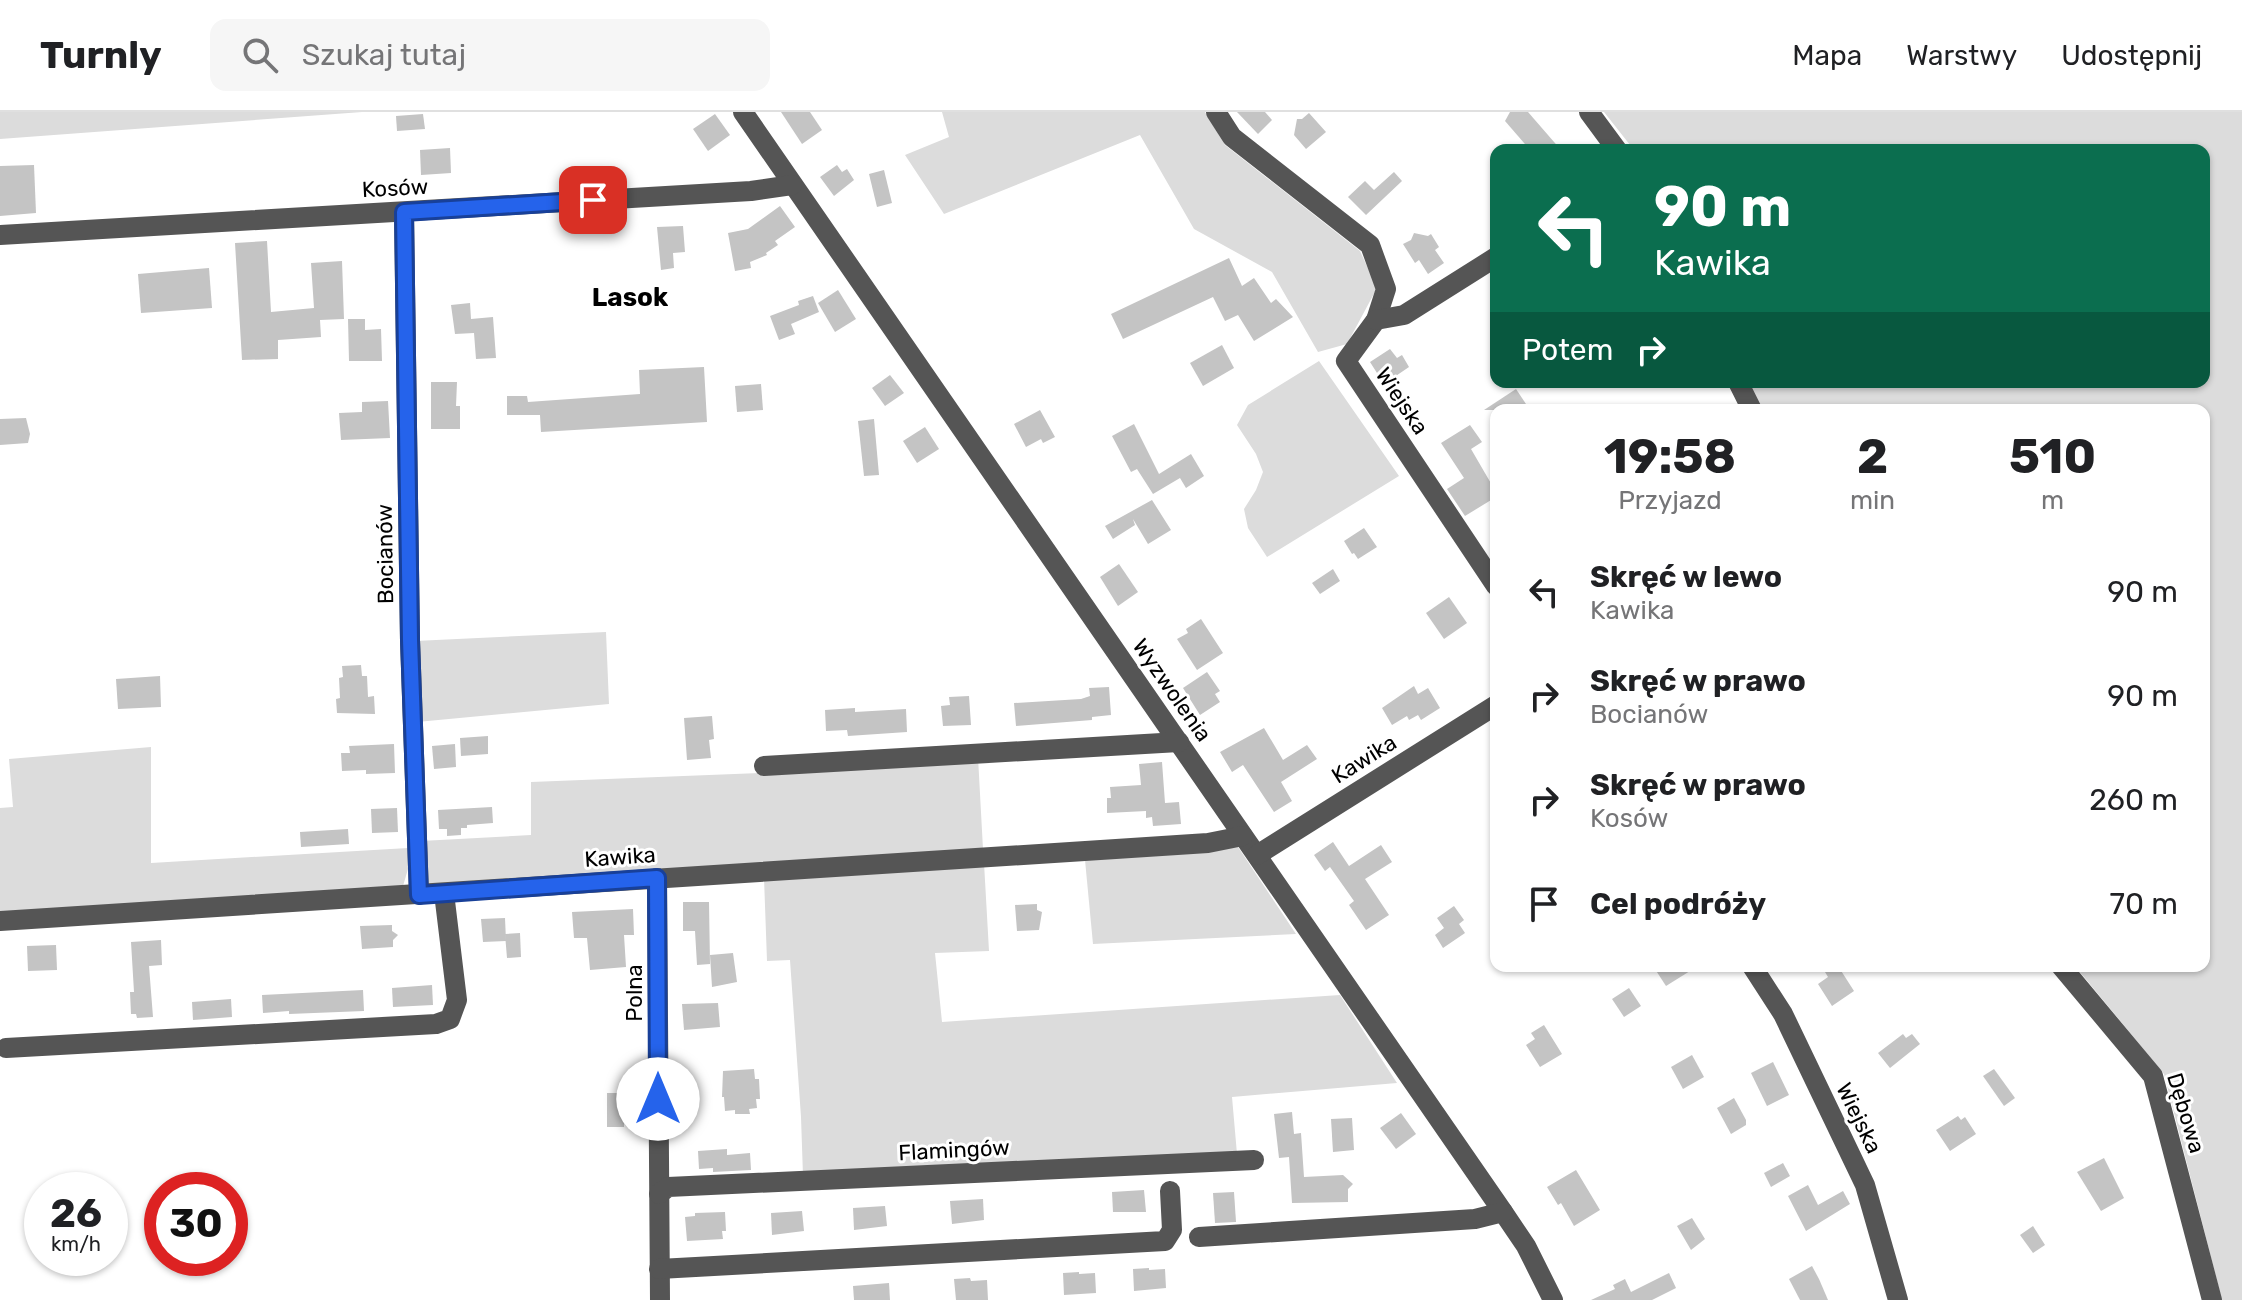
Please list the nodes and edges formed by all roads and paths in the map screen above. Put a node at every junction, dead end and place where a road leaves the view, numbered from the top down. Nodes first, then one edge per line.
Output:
1 (743, 112) edge
2 (1216, 112) edge
3 (1589, 112) edge
4 (1613, 144) edge
5 (792, 185) junction
6 (404, 212) junction
7 (0, 235) edge
8 (1490, 261) edge
9 (1376, 320) junction
10 (1490, 577) edge
11 (1490, 709) edge
12 (1179, 742) junction
13 (764, 766) dead end
14 (1243, 836) junction
15 (1257, 855) junction
16 (657, 878) junction
17 (444, 893) junction
18 (419, 895) junction
19 (0, 921) edge
20 (1756, 972) edge
21 (2066, 972) edge
22 (6, 1048) dead end
23 (1254, 1160) dead end
24 (1170, 1191) dead end
25 (659, 1194) junction
26 (1503, 1212) junction
27 (1199, 1237) dead end
28 (659, 1269) junction
29 (660, 1300) edge
30 (1553, 1300) edge
31 (1898, 1300) edge
32 (2212, 1300) edge

1 - 5 street, Wyzwolenia
2 - 9 street, Wiejska
3 - 4 street
5 - 6 street, Kosów
5 - 12 street, Wyzwolenia
6 - 7 street, Kosów
6 - 18 street, Bocianów
8 - 9 street
9 - 10 street, Wiejska
11 - 15 street, Kawika
12 - 13 street
12 - 14 street, Wyzwolenia
14 - 15 street, Wyzwolenia
14 - 16 street, Kawika
15 - 26 street, Wyzwolenia
16 - 17 street, Kawika
16 - 25 street, Polna
17 - 18 street, Kawika
17 - 22 street
18 - 19 street, Kawika
20 - 31 street, Wiejska
21 - 32 street, Dębowa
23 - 25 street, Flamingów
24 - 28 street
25 - 28 street, Polna
26 - 27 street
26 - 30 street, Wyzwolenia
28 - 29 street, Polna

